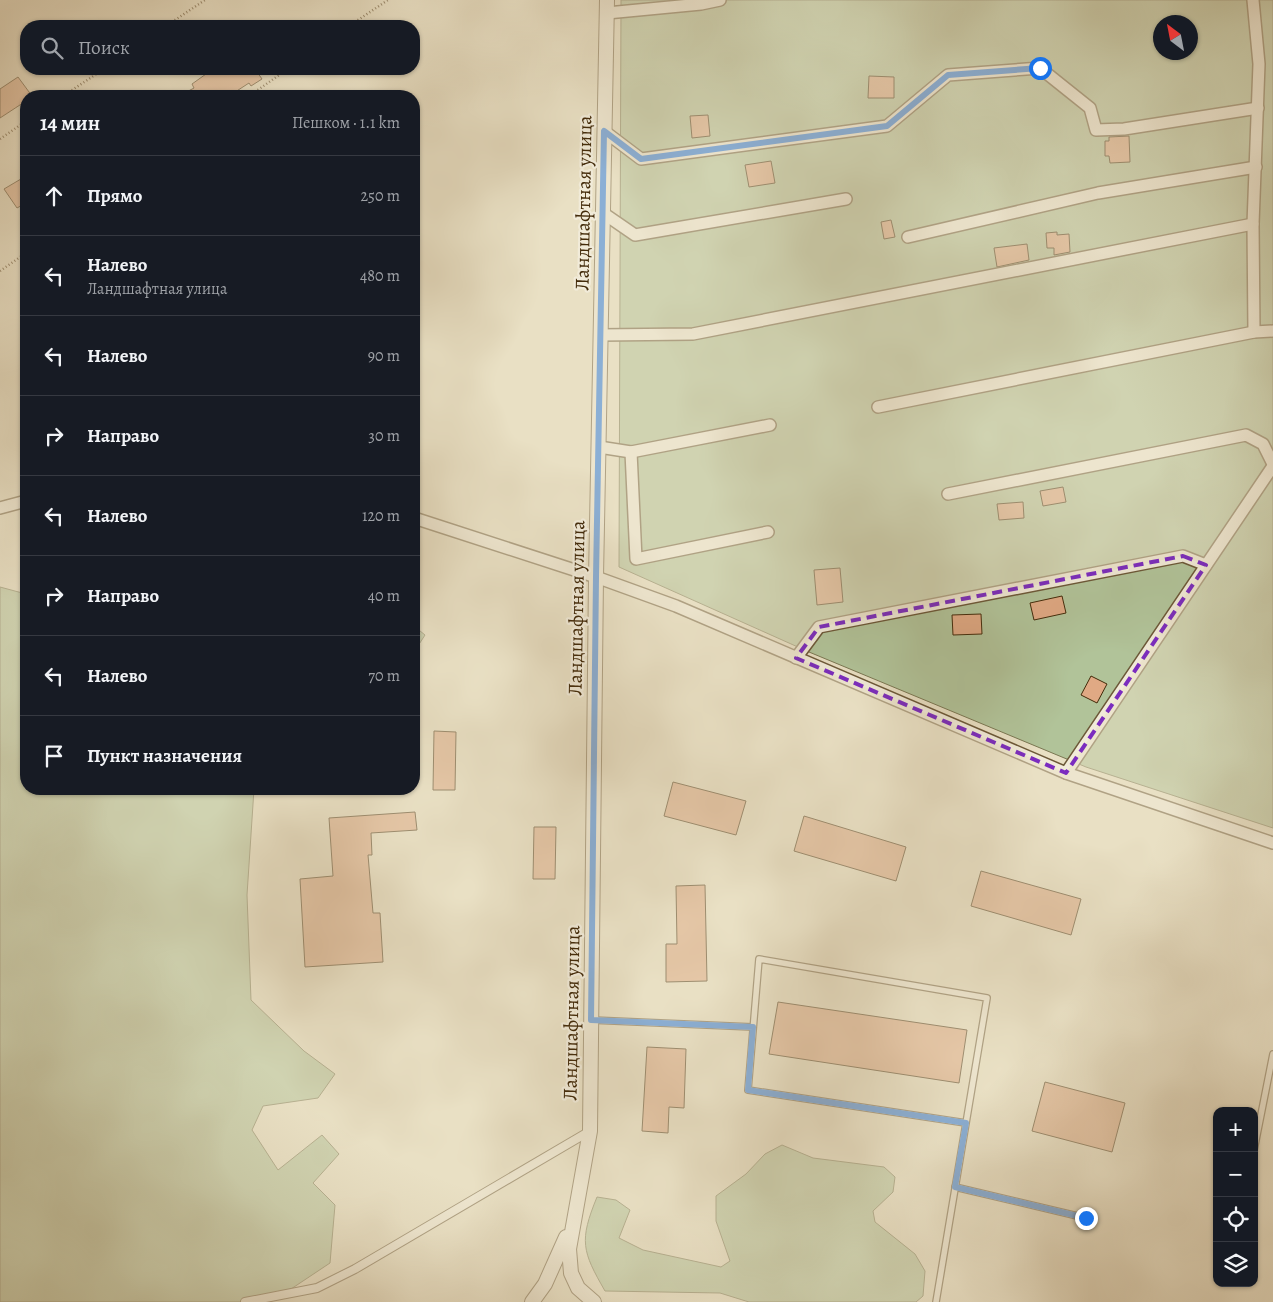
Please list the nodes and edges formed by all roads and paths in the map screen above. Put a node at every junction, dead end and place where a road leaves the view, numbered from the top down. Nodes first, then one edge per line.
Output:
1 (205, 0) edge
2 (388, 0) edge
3 (720, 0) edge
4 (1253, 0) edge
5 (607, 6) edge
6 (175, 20) edge
7 (358, 20) edge
8 (95, 75) edge
9 (279, 75) edge
10 (72, 90) edge
11 (258, 90) edge
12 (1258, 108) junction
13 (20, 125) edge
14 (604, 131) junction
15 (0, 139) edge
16 (1256, 167) junction
17 (846, 199) dead end
18 (603, 213) junction
19 (1253, 224) junction
20 (908, 237) dead end
21 (20, 256) edge
22 (0, 271) edge
23 (1273, 330) edge
24 (1254, 332) junction
25 (600, 335) junction
26 (878, 407) dead end
27 (770, 425) dead end
28 (599, 446) junction
29 (631, 452) junction
30 (1273, 465) edge
31 (948, 494) dead end
32 (20, 503) edge
33 (0, 508) edge
34 (420, 520) edge
35 (768, 532) dead end
36 (1206, 565) junction
37 (596, 577) junction
38 (796, 658) junction
39 (1066, 773) junction
40 (1273, 843) edge
41 (591, 1020) junction
42 (753, 1027) junction
43 (1273, 1054) edge
44 (966, 1123) junction
45 (1258, 1130) edge
46 (590, 1131) junction
47 (955, 1187) junction
48 (573, 1215) junction
49 (1086, 1218) dead end
50 (246, 1302) edge
51 (532, 1302) edge
52 (594, 1302) edge
53 (936, 1302) edge

1 - 6 path
2 - 7 path
3 - 5 street
4 - 12 street
5 - 14 street, Ландшафтная улица
8 - 10 path
9 - 11 path
12 - 14 street
12 - 16 street
13 - 15 path
14 - 18 street, Ландшафтная улица
16 - 19 street
16 - 20 street
17 - 18 street
18 - 25 street, Ландшафтная улица
19 - 24 street
19 - 25 street
21 - 22 path
23 - 24 street
24 - 26 street
25 - 28 street, Ландшафтная улица
27 - 29 street
28 - 29 street
28 - 37 street, Ландшафтная улица
29 - 35 street
30 - 31 street
30 - 36 street
32 - 33 street
34 - 37 street
36 - 38 street
36 - 39 street
37 - 38 street
37 - 41 street, Ландшафтная улица
38 - 39 street
39 - 40 street
41 - 42 lane
41 - 46 street, Ландшафтная улица
42 - 44 lane
42 - 44 lane
43 - 45 lane
44 - 47 lane
46 - 48 street, Ландшафтная улица
46 - 50 street
47 - 49 lane
47 - 53 lane
48 - 51 street
48 - 52 street

